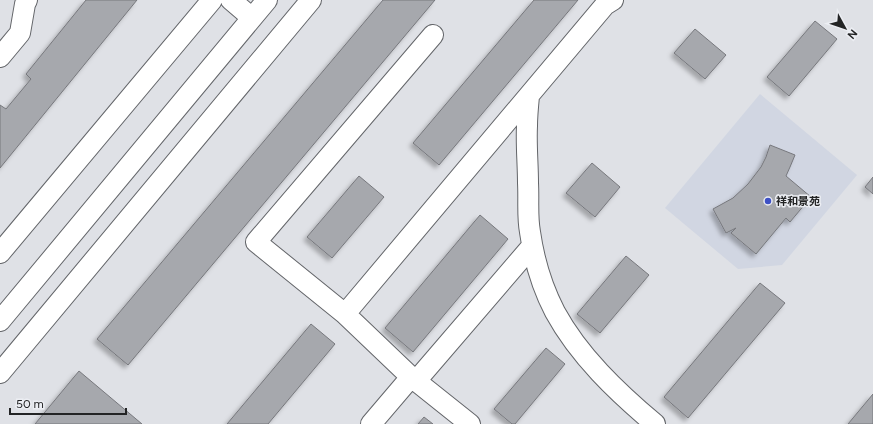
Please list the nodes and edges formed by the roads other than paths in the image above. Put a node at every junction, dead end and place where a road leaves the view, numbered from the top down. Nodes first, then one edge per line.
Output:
1 (212, 0) edge
2 (231, 0) edge
3 (268, 0) edge
4 (311, 0) edge
5 (24, 1) edge
6 (609, 3) edge
7 (252, 18) junction
8 (433, 35) dead end
9 (0, 57) edge
10 (529, 96) junction
11 (532, 246) junction
12 (0, 253) edge
13 (344, 314) junction
14 (0, 321) edge
15 (0, 373) edge
16 (414, 379) junction
17 (371, 424) edge
18 (470, 424) edge
19 (655, 424) edge

1 - 12 street
2 - 7 street
3 - 7 street
4 - 15 street
5 - 9 street
6 - 10 street
7 - 14 street
8 - 13 street
10 - 11 street
10 - 13 street
11 - 16 street
11 - 19 street
13 - 16 street
16 - 17 street
16 - 18 street

